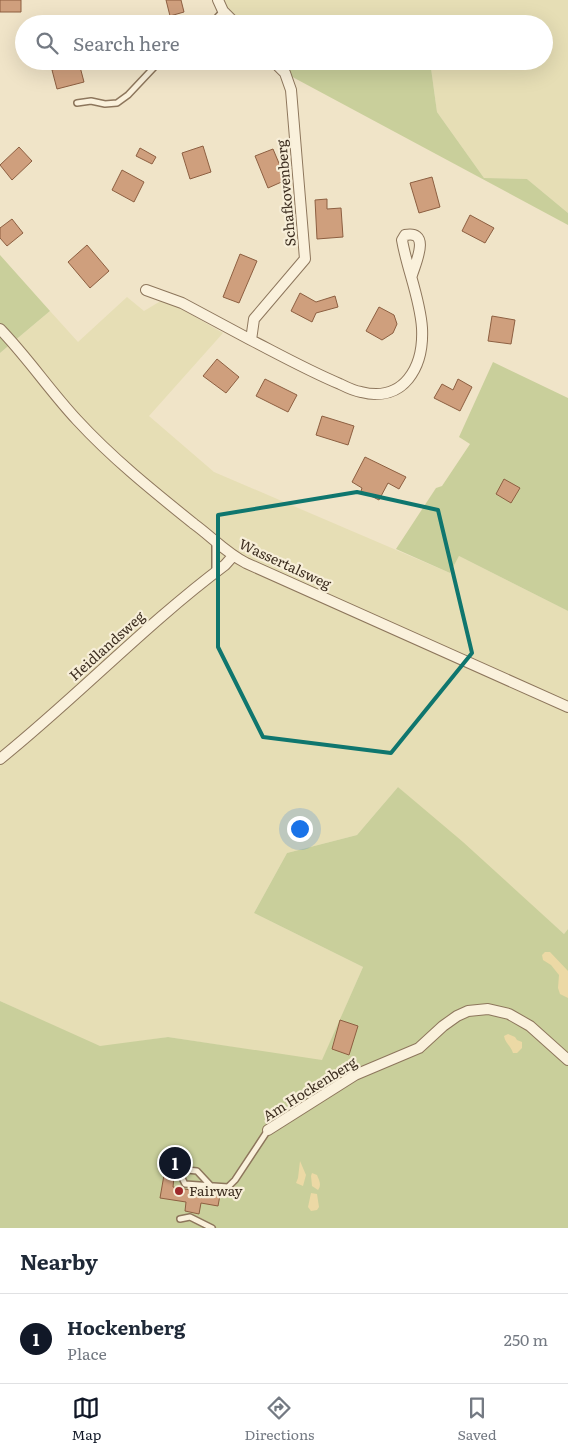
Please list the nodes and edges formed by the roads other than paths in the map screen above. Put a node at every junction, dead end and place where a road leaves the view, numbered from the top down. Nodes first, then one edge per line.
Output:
1 (218, 0) edge
2 (224, 11) junction
3 (220, 15) edge
4 (228, 15) edge
5 (152, 70) edge
6 (282, 70) edge
7 (77, 103) dead end
8 (412, 275) dead end
9 (146, 290) dead end
10 (0, 329) edge
11 (251, 340) junction
12 (215, 542) junction
13 (233, 556) junction
14 (214, 573) junction
15 (568, 707) edge
16 (0, 758) edge
17 (568, 1060) edge
18 (268, 1130) joint
19 (212, 1186) junction
20 (180, 1219) dead end
21 (212, 1228) edge

1 - 2 street
2 - 3 lane
2 - 4 street
5 - 7 lane
6 - 11 street, Schafkovenberg
8 - 11 street
9 - 11 street
10 - 12 street, Wassertalsweg
12 - 13 street, Wassertalsweg
12 - 14 lane
13 - 14 street, Heidlandsweg
13 - 15 street, Wassertalsweg
14 - 16 street, Heidlandsweg
17 - 18 street, Am Hockenberg
18 - 19 lane, Am Hockenberg
19 - 19 lane, Am Hockenberg
20 - 21 lane

